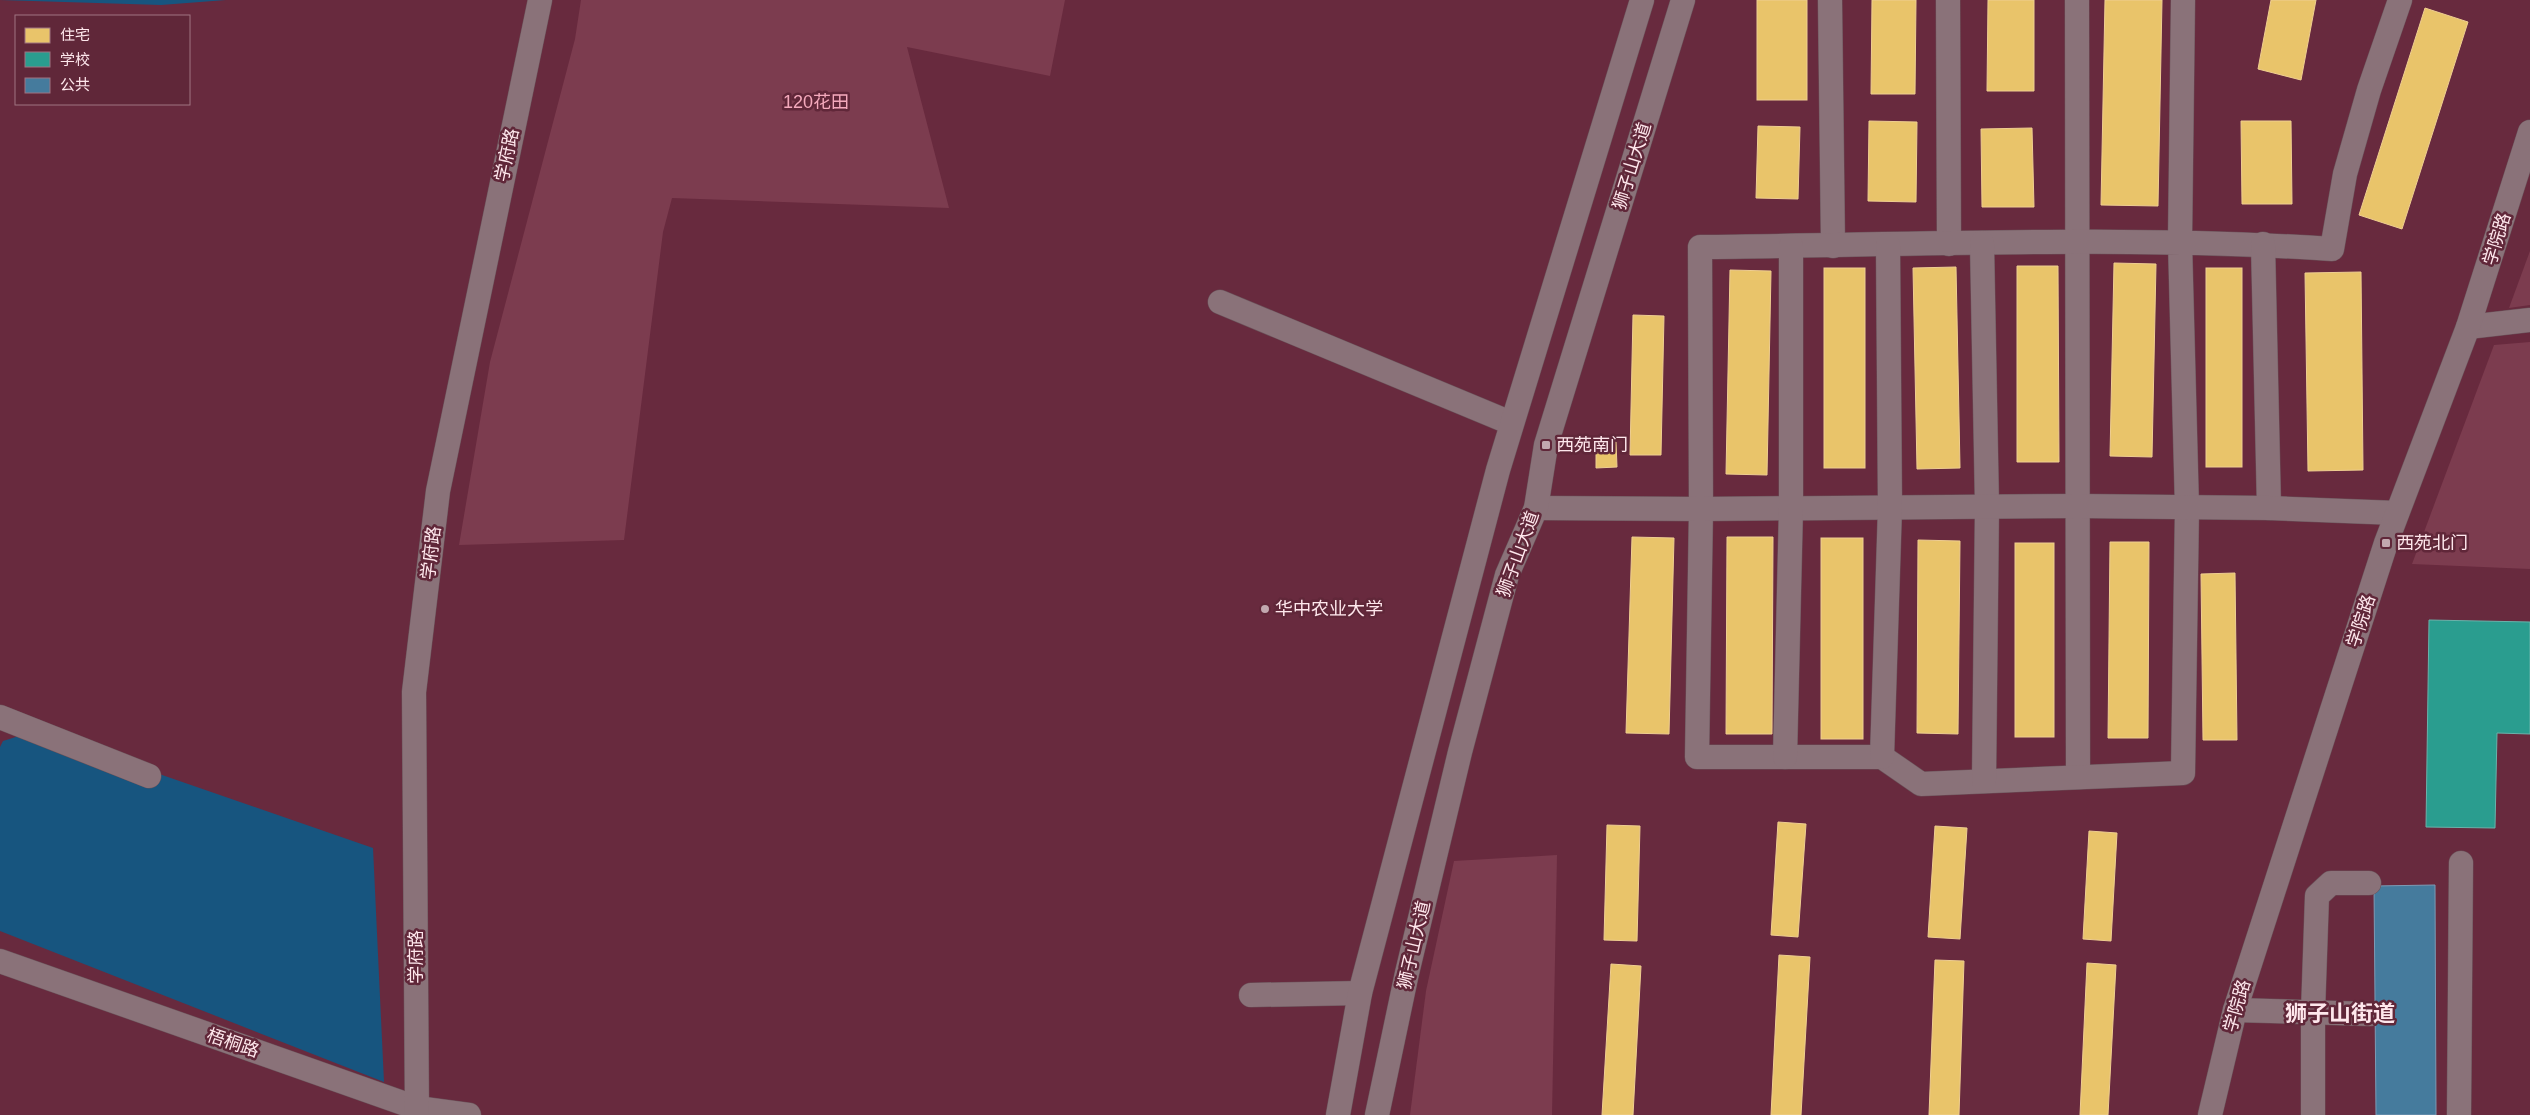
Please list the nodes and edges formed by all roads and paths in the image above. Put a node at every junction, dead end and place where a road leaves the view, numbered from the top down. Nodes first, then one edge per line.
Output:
1 (540, 0) edge
2 (1642, 0) edge
3 (1683, 0) edge
4 (1830, 0) edge
5 (1948, 0) edge
6 (2077, 0) edge
7 (2183, 0) edge
8 (2400, 0) edge
9 (2530, 132) edge
10 (2076, 242) junction
11 (2180, 242) junction
12 (1982, 243) junction
13 (1949, 244) junction
14 (2264, 244) junction
15 (1888, 245) junction
16 (1791, 246) junction
17 (1833, 246) junction
18 (1220, 302) dead end
19 (2530, 320) edge
20 (2468, 327) junction
21 (1511, 423) junction
22 (1987, 506) junction
23 (2079, 506) junction
24 (1890, 507) junction
25 (1536, 508) junction
26 (1791, 508) junction
27 (2188, 508) junction
28 (2269, 508) junction
29 (1701, 509) junction
30 (2397, 513) junction
31 (0, 717) edge
32 (1785, 757) junction
33 (1882, 757) junction
34 (148, 776) dead end
35 (2078, 777) junction
36 (1984, 781) junction
37 (2460, 863) dead end
38 (2369, 883) dead end
39 (0, 961) edge
40 (1360, 993) junction
41 (1250, 996) dead end
42 (2234, 1010) junction
43 (2313, 1012) junction
44 (2370, 1014) dead end
45 (417, 1111) edge
46 (468, 1115) edge
47 (1338, 1115) edge
48 (1377, 1115) edge
49 (2210, 1115) edge
50 (2313, 1115) edge
51 (2459, 1115) edge

1 - 45 street, 学府路
2 - 21 street
3 - 25 street, 狮子山大道
4 - 17 street
5 - 13 street
6 - 10 street
7 - 11 street
8 - 14 street
9 - 20 street, 学院路
10 - 11 street
10 - 12 street
10 - 23 street
11 - 14 street
11 - 27 street
12 - 13 street
12 - 22 street
13 - 15 street
14 - 28 street
15 - 17 street
15 - 24 street
16 - 17 street
16 - 26 street
16 - 29 street
18 - 21 street
19 - 20 street
20 - 30 street, 学院路
21 - 40 street
22 - 23 street
22 - 24 street
22 - 36 street
23 - 27 street
23 - 35 street
24 - 26 street
24 - 33 street
25 - 29 street
25 - 48 street, 狮子山大道
26 - 29 street
26 - 32 street
27 - 28 street
27 - 35 street
28 - 30 street
29 - 32 street
30 - 42 street, 学院路
31 - 34 street
32 - 33 street
33 - 36 street
35 - 36 street
37 - 51 street
38 - 43 street
39 - 45 street, 梧桐路
40 - 41 street
40 - 47 street
42 - 43 street
42 - 49 street, 学院路
43 - 44 street
43 - 50 street
45 - 46 street, 梧桐路

